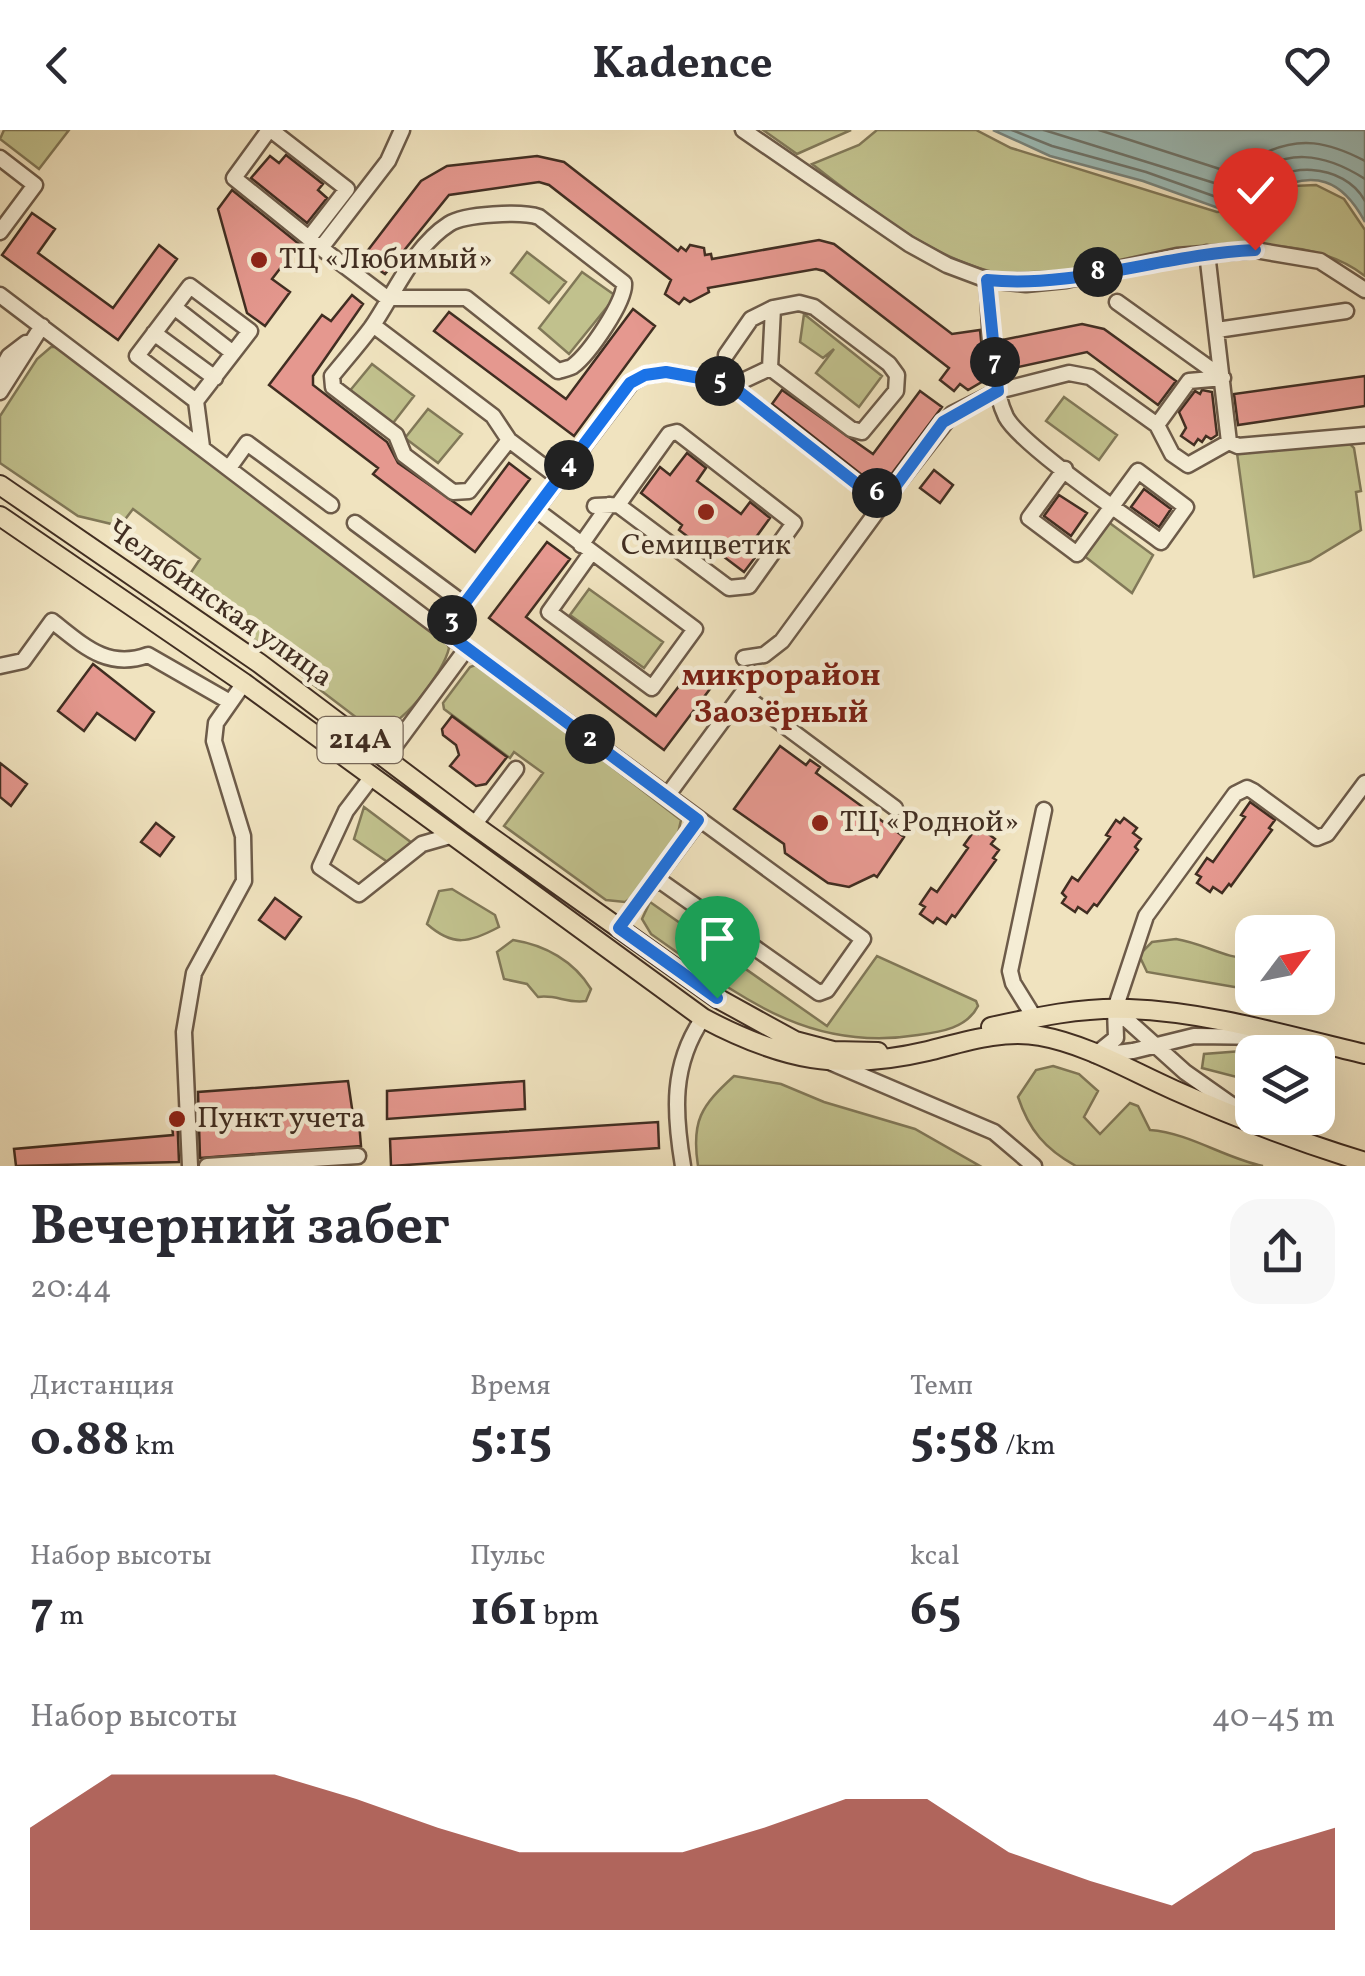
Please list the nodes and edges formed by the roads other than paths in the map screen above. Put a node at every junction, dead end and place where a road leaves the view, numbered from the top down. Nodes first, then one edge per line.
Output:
1 (270, 130) edge
2 (402, 130) edge
3 (742, 130) edge
4 (0, 158) edge
5 (0, 231) edge
6 (309, 238) junction
7 (321, 248) junction
8 (1207, 253) junction
9 (987, 280) junction
10 (1365, 290) edge
11 (0, 295) edge
12 (387, 298) junction
13 (1117, 302) dead end
14 (174, 307) junction
15 (773, 308) junction
16 (1346, 311) dead end
17 (373, 325) junction
18 (1216, 330) junction
19 (38, 331) junction
20 (154, 334) junction
21 (234, 353) junction
22 (5, 355) edge
23 (726, 355) dead end
24 (770, 368) junction
25 (0, 372) edge
26 (214, 378) junction
27 (1223, 378) junction
28 (728, 383) junction
29 (998, 391) junction
30 (0, 392) edge
31 (196, 401) junction
32 (1157, 425) junction
33 (1365, 434) edge
34 (509, 440) junction
35 (1230, 442) junction
36 (202, 448) junction
37 (228, 468) junction
38 (1065, 470) junction
39 (559, 478) junction
40 (0, 486) edge
41 (889, 495) junction
42 (330, 505) dead end
43 (607, 506) junction
44 (1113, 506) junction
45 (535, 509) junction
46 (0, 516) edge
47 (355, 523) dead end
48 (0, 532) edge
49 (31, 536) junction
50 (586, 549) junction
51 (163, 596) junction
52 (464, 604) junction
53 (149, 617) junction
54 (444, 631) junction
55 (467, 648) junction
56 (744, 658) dead end
57 (259, 663) junction
58 (0, 666) edge
59 (244, 683) junction
60 (230, 702) junction
61 (385, 759) junction
62 (516, 769) dead end
63 (371, 778) junction
64 (1365, 782) edge
65 (666, 796) junction
66 (896, 808) dead end
67 (1044, 810) dead end
68 (698, 820) junction
69 (474, 825) junction
70 (450, 836) junction
71 (656, 878) junction
72 (619, 928) junction
73 (717, 998) junction
74 (1115, 1008) junction
75 (703, 1018) junction
76 (1036, 1026) junction
77 (1240, 1035) edge
78 (1285, 1035) edge
79 (1156, 1046) junction
80 (1335, 1047) edge
81 (1095, 1054) junction
82 (1365, 1054) edge
83 (831, 1063) junction
84 (1235, 1107) edge
85 (1235, 1117) edge
86 (1276, 1135) edge
87 (358, 1156) dead end
88 (1365, 1162) edge
89 (190, 1166) edge
90 (207, 1166) edge
91 (682, 1166) edge
92 (1034, 1166) edge

1 - 6 street
1 - 6 street
2 - 7 street
3 - 9 street
4 - 5 street
6 - 7 street
7 - 12 street
8 - 9 street
8 - 10 street
8 - 18 street
9 - 29 street
11 - 19 street
12 - 12 street
12 - 17 street
13 - 27 street
14 - 20 street
14 - 21 street
14 - 21 street
15 - 23 street
15 - 24 street
15 - 24 street
16 - 18 street
17 - 34 street
17 - 34 street
18 - 27 street
19 - 22 street
19 - 30 street
19 - 36 street
20 - 26 street
20 - 31 street
21 - 26 street
22 - 25 street
24 - 28 street
26 - 31 street
27 - 32 street
27 - 35 street
28 - 39 street
28 - 41 street
29 - 32 street
29 - 38 street
29 - 41 street
31 - 36 street
32 - 35 street
33 - 35 street
34 - 39 street
36 - 37 street
37 - 42 street
37 - 54 street
38 - 44 street
38 - 44 street
39 - 45 street
40 - 51 main road, Челябинская улица / 214А
41 - 56 street
43 - 43 street
43 - 50 street
44 - 44 street
45 - 50 street
45 - 52 street
46 - 49 main road, Челябинская улица
47 - 52 street
48 - 49 street
49 - 53 main road, Челябинская улица
50 - 50 street
51 - 53 main road
51 - 57 main road, Челябинская улица / 214А
52 - 54 street
53 - 59 main road, Челябинская улица
54 - 55 street
55 - 61 street
55 - 65 street
57 - 59 main road
57 - 61 main road, Челябинская улица / 214А
58 - 60 street
59 - 60 street
59 - 63 main road, Челябинская улица
60 - 89 street
61 - 63 main road
61 - 69 main road, Челябинская улица / 214А
62 - 69 street
63 - 70 main road, Челябинская улица
63 - 70 street
64 - 74 street
65 - 66 street
65 - 68 street
67 - 76 street
68 - 71 street
68 - 71 street
69 - 72 main road, Челябинская улица / 214А
70 - 75 main road, Челябинская улица
71 - 72 street
72 - 73 main road, Челябинская улица / 214А
73 - 75 main road
73 - 76 main road, Челябинская улица / 214А
74 - 76 main road
74 - 78 main road
74 - 79 street
74 - 81 street
75 - 83 main road, Челябинская улица
75 - 91 street
76 - 81 main road
76 - 83 main road, Челябинская улица
77 - 79 street
79 - 81 street
79 - 84 street
80 - 82 main road
81 - 85 main road
83 - 92 street
86 - 88 main road
87 - 90 street

